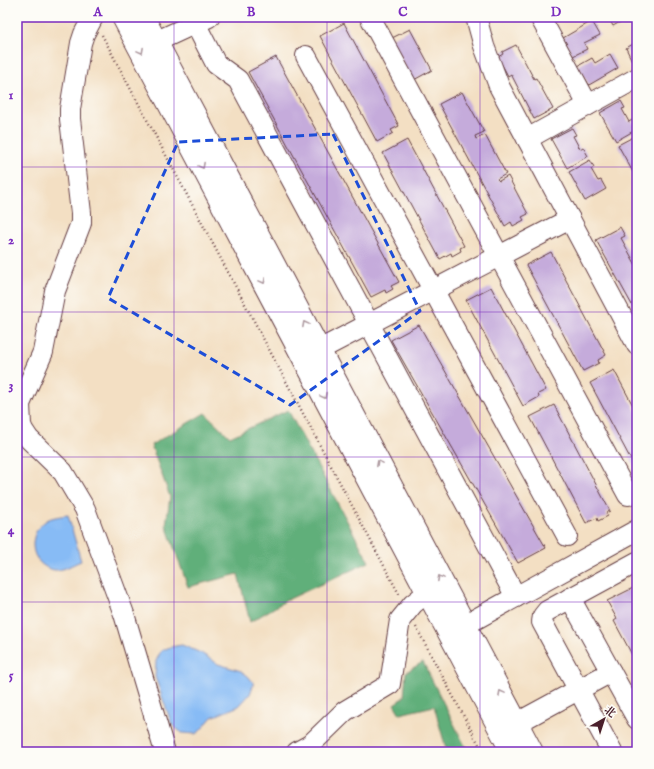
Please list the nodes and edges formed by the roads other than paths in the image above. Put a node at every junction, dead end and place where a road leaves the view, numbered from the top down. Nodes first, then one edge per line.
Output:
1 (93, 17) edge
2 (123, 17) edge
3 (142, 17) edge
4 (370, 17) edge
5 (476, 17) edge
6 (540, 17) edge
7 (202, 20) edge
8 (155, 42) junction
9 (306, 56) dead end
10 (637, 78) edge
11 (588, 105) junction
12 (527, 139) junction
13 (570, 219) junction
14 (499, 256) junction
15 (434, 290) junction
16 (369, 324) junction
17 (636, 340) edge
18 (319, 350) junction
19 (628, 494) dead end
20 (637, 530) edge
21 (567, 536) dead end
22 (635, 568) edge
23 (428, 592) junction
24 (516, 597) junction
25 (570, 598) junction
26 (465, 625) junction
27 (610, 672) junction
28 (578, 690) junction
29 (637, 720) edge
30 (517, 723) junction
31 (165, 752) edge
32 (297, 752) edge
33 (512, 752) edge
34 (532, 752) edge
35 (612, 752) edge

1 - 31 street
2 -> 23 main road
3 - 8 main road
4 - 14 street
5 - 12 street
6 - 11 street
7 - 8 street
7 - 16 street
18 -> 8 main road
9 - 15 street
10 - 11 street
11 - 12 street
12 - 13 street
13 - 14 street
13 - 17 street
14 - 15 street
14 - 19 street
15 - 16 street
15 - 21 street
16 - 18 street
16 - 24 street
26 -> 18 main road
20 - 24 street
22 - 25 street
23 - 32 street
23 - 33 main road
24 - 26 street
25 - 27 street
25 - 28 street
30 -> 26 main road
27 - 28 street
27 - 29 street
28 - 30 street
28 - 35 street
30 - 34 main road

